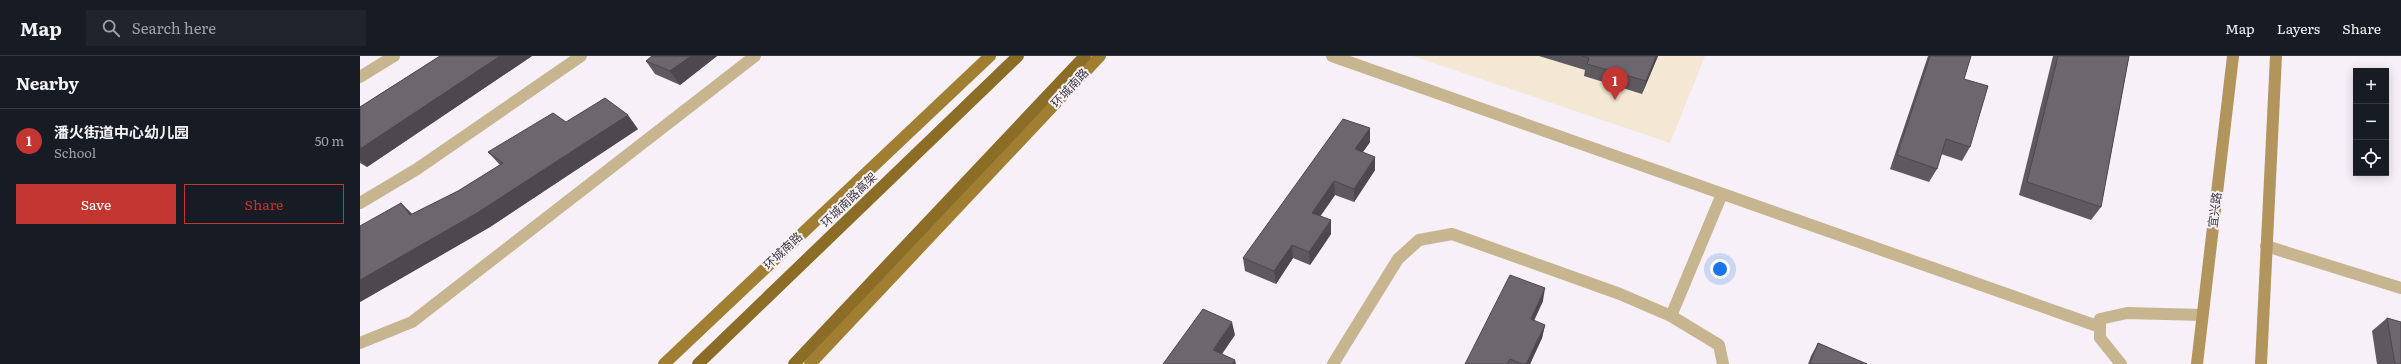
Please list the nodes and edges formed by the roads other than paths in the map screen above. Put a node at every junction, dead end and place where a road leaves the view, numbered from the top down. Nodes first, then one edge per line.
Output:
1 (394, 56) edge
2 (581, 56) edge
3 (755, 56) edge
4 (990, 56) edge
5 (1018, 56) edge
6 (1085, 56) edge
7 (1100, 56) edge
8 (1332, 56) edge
9 (2233, 56) edge
10 (2276, 56) edge
11 (360, 77) edge
12 (1722, 194) junction
13 (360, 202) edge
14 (2266, 246) junction
15 (2401, 288) edge
16 (2202, 315) junction
17 (1671, 316) junction
18 (2100, 327) junction
19 (360, 343) edge
20 (664, 364) edge
21 (698, 364) edge
22 (794, 364) edge
23 (810, 364) edge
24 (1333, 364) edge
25 (1723, 364) edge
26 (2121, 364) edge
27 (2197, 364) edge
28 (2261, 364) edge

1 - 11 street
2 - 13 street
3 - 19 street
4 - 20 main road, 环城南路
5 - 21 highway, 环城南路高架
6 - 22 highway
7 - 23 main road, 环城南路
8 - 12 street
9 - 16 street, 宜兴路
10 - 14 street
12 - 17 street
12 - 18 street
14 - 15 street
14 - 28 street
16 - 18 street
16 - 27 street, 宜兴路
17 - 24 street
17 - 25 street
18 - 26 street

